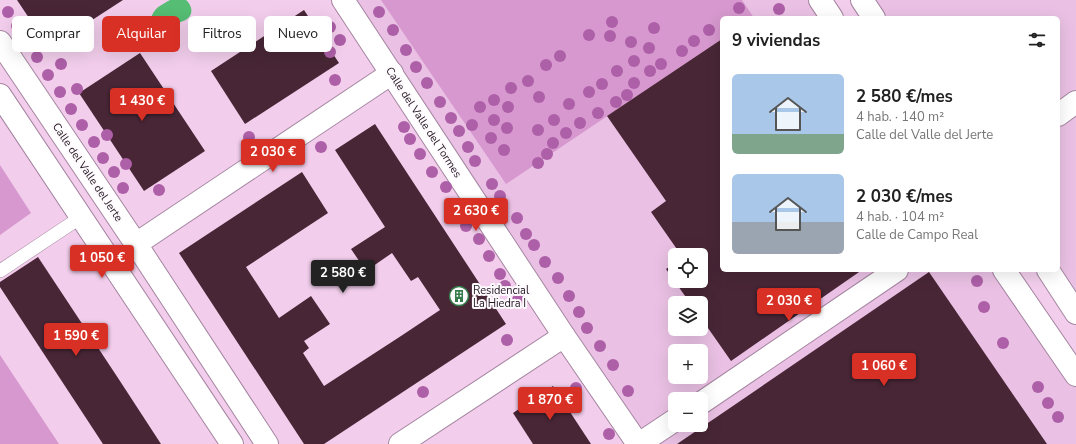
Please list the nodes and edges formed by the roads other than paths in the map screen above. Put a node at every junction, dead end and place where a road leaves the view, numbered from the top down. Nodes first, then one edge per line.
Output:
1 (343, 0) edge
2 (820, 0) edge
3 (862, 0) edge
4 (831, 16) edge
5 (873, 16) edge
6 (0, 42) edge
7 (392, 74) junction
8 (0, 95) edge
9 (1076, 102) edge
10 (1060, 114) edge
11 (81, 217) junction
12 (136, 244) junction
13 (0, 271) edge
14 (893, 272) edge
15 (1005, 272) edge
16 (1049, 272) edge
17 (1076, 313) edge
18 (564, 336) junction
19 (1076, 375) edge
20 (708, 397) edge
21 (668, 425) edge
22 (232, 444) edge
23 (267, 444) edge
24 (400, 444) edge
25 (639, 444) edge

1 - 7 street, Calle del Valle del Tormes
2 - 4 street
3 - 5 street
6 - 12 street, Calle del Valle del Jerte
7 - 12 street
7 - 18 street, Calle del Valle del Tormes
8 - 11 street
9 - 10 street
11 - 13 lane
11 - 22 street
12 - 23 street, Calle del Valle del Jerte
14 - 20 street
15 - 19 street
16 - 17 street
18 - 24 street
18 - 25 street, Calle del Valle del Tormes
21 - 25 street

